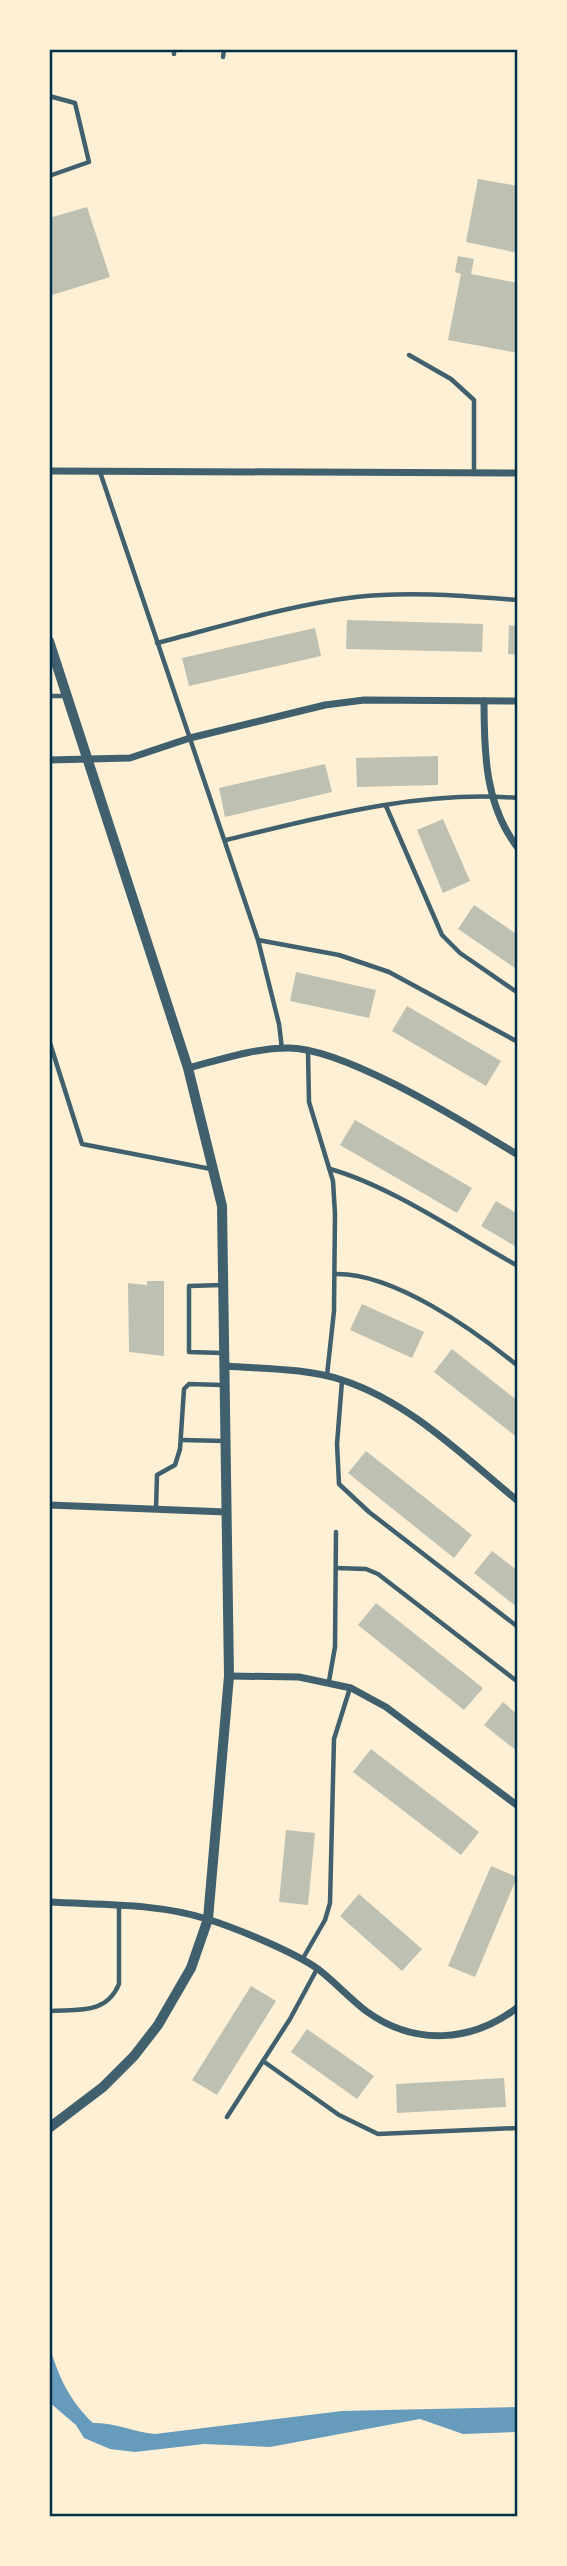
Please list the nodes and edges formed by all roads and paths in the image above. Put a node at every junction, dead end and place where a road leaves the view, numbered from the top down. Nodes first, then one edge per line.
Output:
1 (224, 49) edge
2 (223, 57) dead end
3 (49, 96) edge
4 (49, 176) edge
5 (409, 355) dead end
6 (49, 471) edge
7 (99, 471) junction
8 (474, 473) junction
9 (518, 473) edge
10 (518, 600) edge
11 (49, 641) edge
12 (157, 643) junction
13 (49, 696) edge
14 (67, 696) junction
15 (484, 701) junction
16 (518, 701) edge
17 (190, 738) junction
18 (88, 759) junction
19 (49, 760) edge
20 (493, 796) junction
21 (518, 799) edge
22 (386, 806) junction
23 (226, 840) junction
24 (518, 848) edge
25 (258, 940) junction
26 (518, 993) edge
27 (49, 1040) edge
28 (518, 1042) edge
29 (282, 1049) junction
30 (308, 1052) junction
31 (188, 1068) junction
32 (518, 1155) edge
33 (330, 1169) junction
34 (213, 1170) junction
35 (518, 1266) edge
36 (335, 1274) junction
37 (223, 1285) junction
38 (225, 1353) junction
39 (226, 1366) junction
40 (518, 1366) edge
41 (327, 1376) junction
42 (342, 1380) junction
43 (226, 1385) junction
44 (181, 1440) junction
45 (226, 1441) junction
46 (518, 1501) edge
47 (49, 1505) edge
48 (156, 1509) junction
49 (226, 1512) junction
50 (336, 1532) dead end
51 (336, 1568) junction
52 (518, 1627) edge
53 (229, 1676) junction
54 (329, 1681) junction
55 (518, 1682) edge
56 (351, 1688) junction
57 (518, 1806) edge
58 (49, 1902) edge
59 (120, 1906) junction
60 (208, 1919) junction
61 (302, 1960) junction
62 (317, 1968) junction
63 (518, 2007) edge
64 (49, 2011) edge
65 (263, 2061) junction
66 (226, 2117) dead end
67 (49, 2128) edge
68 (518, 2128) edge

1 - 2 lane
3 - 4 lane
5 - 8 lane
6 - 7 street
7 - 8 street
7 - 12 lane
8 - 9 street
10 - 12 lane
11 - 14 street
12 - 17 lane
13 - 14 lane
14 - 18 street
15 - 16 street
15 - 17 street
15 - 20 street
17 - 18 street
17 - 23 lane
18 - 19 street
18 - 31 street
20 - 21 lane
20 - 22 lane
20 - 24 street
22 - 23 lane
22 - 26 lane
23 - 25 lane
25 - 28 lane
25 - 29 lane
27 - 34 lane
29 - 30 street
29 - 31 street
30 - 32 street
30 - 33 lane
31 - 34 street
33 - 35 lane
33 - 36 lane
34 - 37 street
36 - 40 lane
36 - 41 lane
37 - 38 street
37 - 38 lane
38 - 39 street
39 - 41 street
39 - 43 street
41 - 42 street
42 - 46 street
42 - 52 lane
43 - 44 lane
43 - 45 street
44 - 45 lane
44 - 48 lane
45 - 49 street
47 - 48 street
48 - 49 street
49 - 53 street
50 - 51 lane
51 - 54 lane
51 - 55 lane
53 - 54 street
53 - 60 street
54 - 56 street
56 - 57 street
56 - 61 lane
58 - 59 street
59 - 60 street
59 - 64 lane
60 - 61 street
60 - 67 street
61 - 62 street
62 - 63 street
62 - 65 lane
65 - 66 lane
65 - 68 lane

